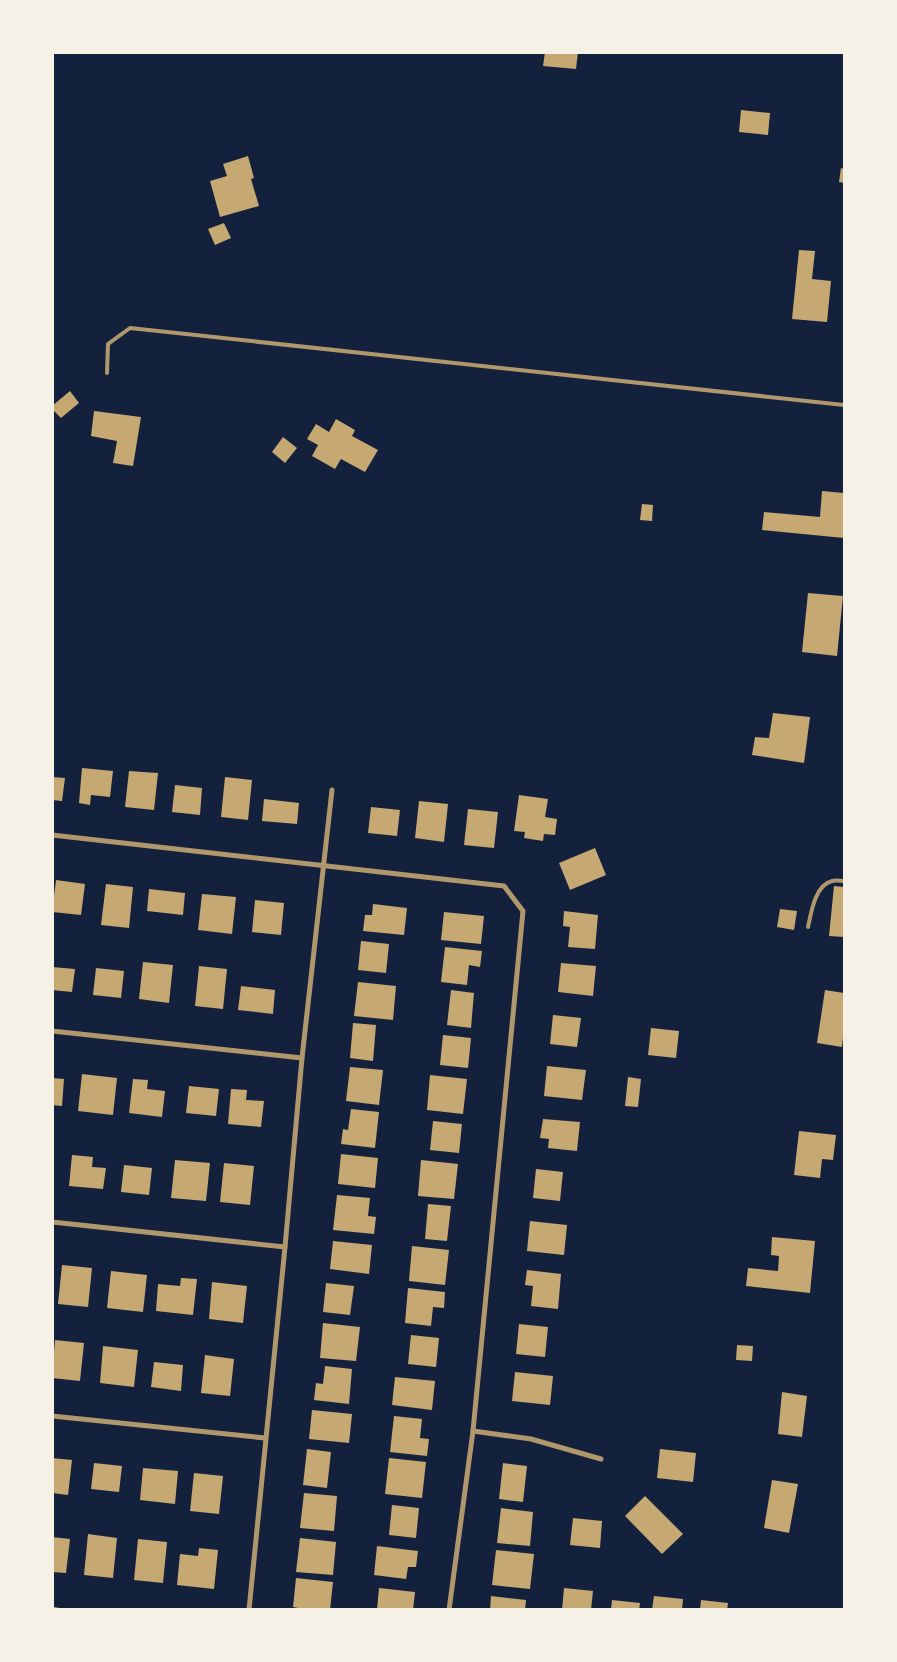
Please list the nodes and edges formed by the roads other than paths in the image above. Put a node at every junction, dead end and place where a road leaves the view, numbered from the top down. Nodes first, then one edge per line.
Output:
1 (107, 373) dead end
2 (844, 405) edge
3 (332, 790) dead end
4 (52, 835) edge
5 (324, 865) junction
6 (844, 881) edge
7 (808, 927) dead end
8 (52, 1031) edge
9 (302, 1058) junction
10 (52, 1222) edge
11 (285, 1247) junction
12 (52, 1416) edge
13 (473, 1431) junction
14 (265, 1438) junction
15 (601, 1459) dead end
16 (52, 1609) edge
17 (56, 1610) edge
18 (249, 1610) edge
19 (449, 1610) edge

1 - 2 lane
3 - 5 street
4 - 5 street
5 - 9 street
5 - 13 street
6 - 7 lane
8 - 9 street
9 - 11 street
10 - 11 street
11 - 14 street
12 - 14 street
13 - 15 street
13 - 19 street
14 - 18 street
16 - 17 street

